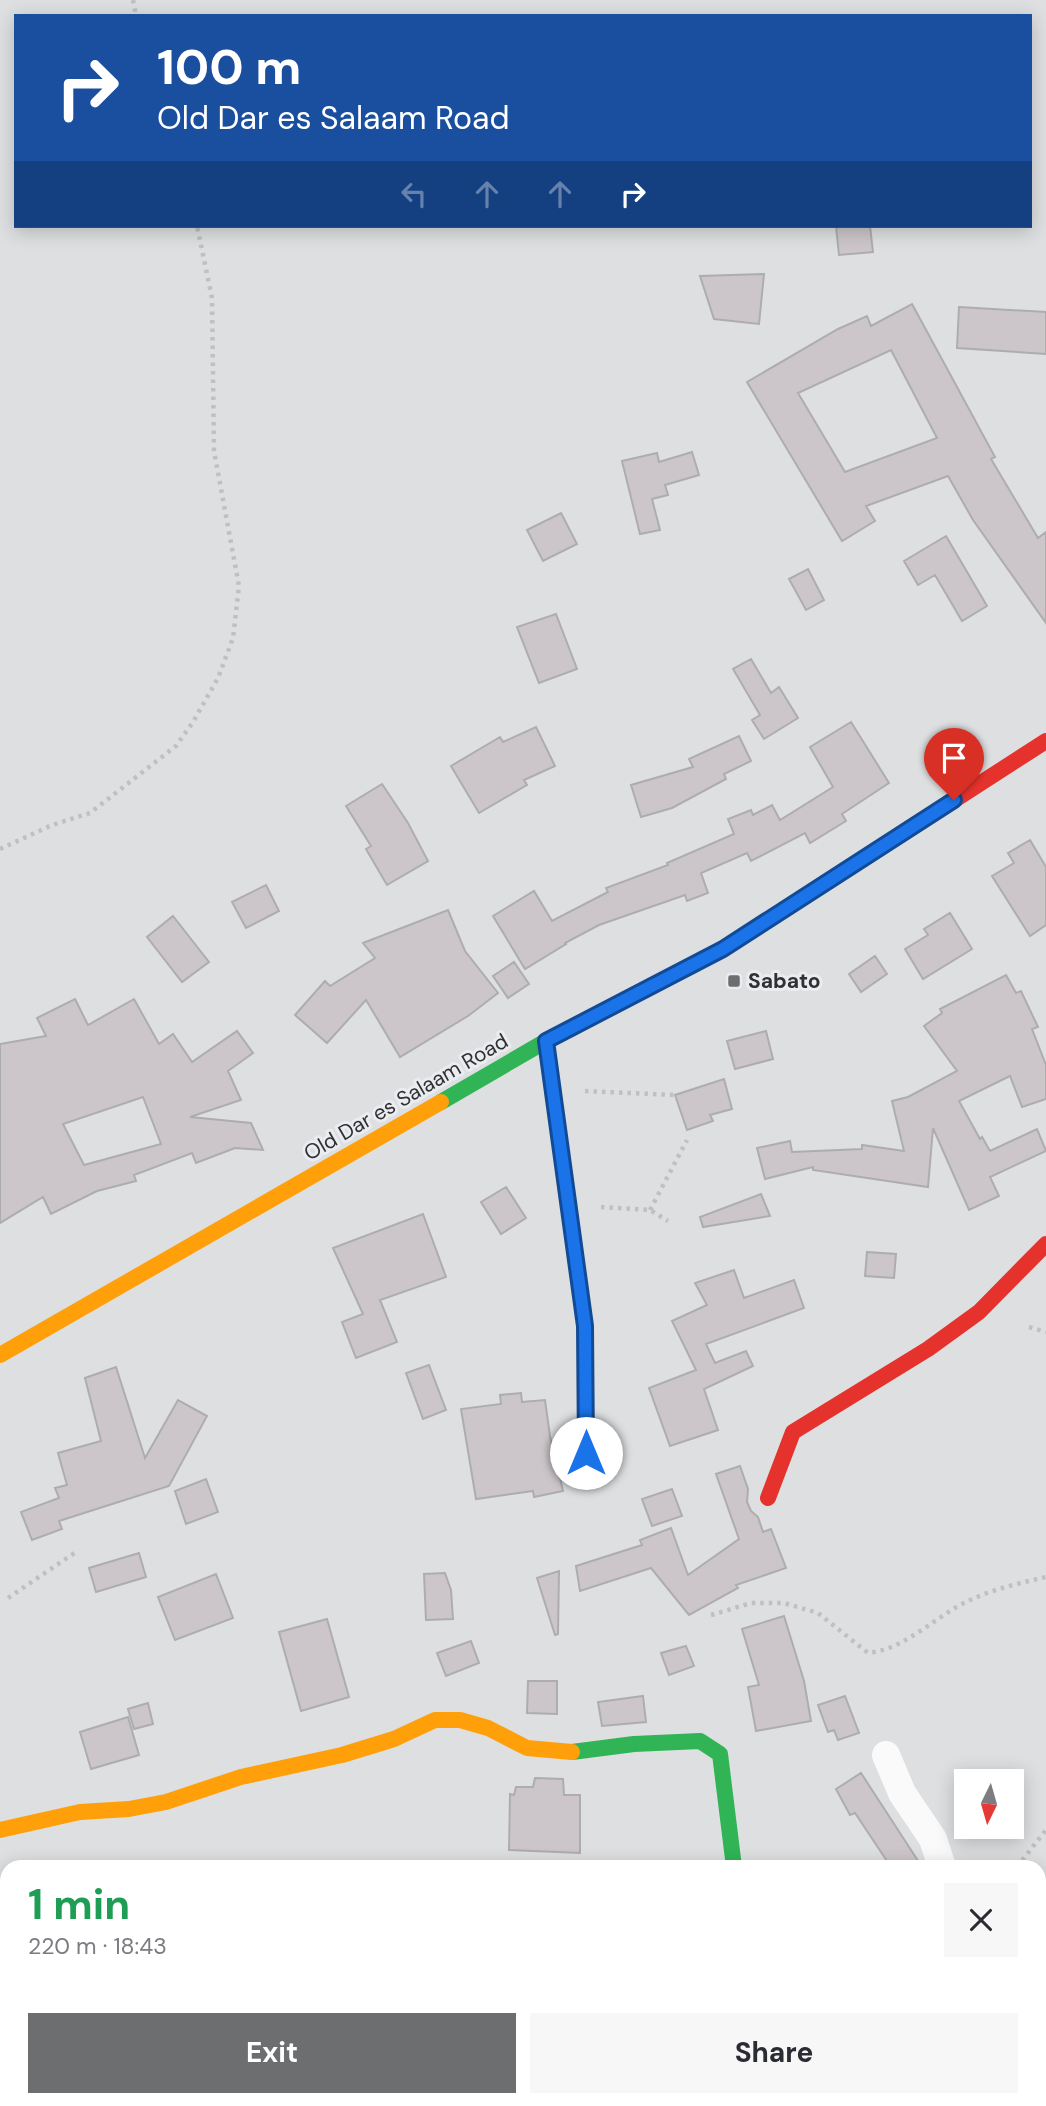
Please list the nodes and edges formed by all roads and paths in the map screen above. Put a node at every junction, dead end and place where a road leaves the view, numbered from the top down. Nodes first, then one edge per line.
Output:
1 (197, 228) edge
2 (1046, 741) edge
3 (0, 849) edge
4 (546, 1041) junction
5 (553, 1089) junction
6 (675, 1095) dead end
7 (687, 1140) dead end
8 (569, 1204) junction
9 (650, 1210) junction
10 (668, 1222) dead end
11 (1046, 1244) edge
12 (1029, 1327) dead end
13 (1046, 1332) edge
14 (0, 1355) edge
15 (586, 1453) dead end
16 (768, 1498) dead end
17 (76, 1552) dead end
18 (1046, 1577) edge
19 (8, 1598) dead end
20 (711, 1615) dead end
21 (886, 1755) dead end
22 (0, 1830) edge
23 (1046, 1830) edge
24 (733, 1860) edge
25 (940, 1860) edge
26 (1022, 1860) edge

1 - 3 path
2 - 4 street, Old Dar es Salaam Road
4 - 5 street
4 - 14 street, Old Dar es Salaam Road
5 - 6 path
5 - 8 street
7 - 9 path
8 - 9 path
8 - 15 street
9 - 10 path
11 - 16 street
12 - 13 path
17 - 19 path
18 - 20 path
21 - 25 street
22 - 24 street
23 - 26 path

